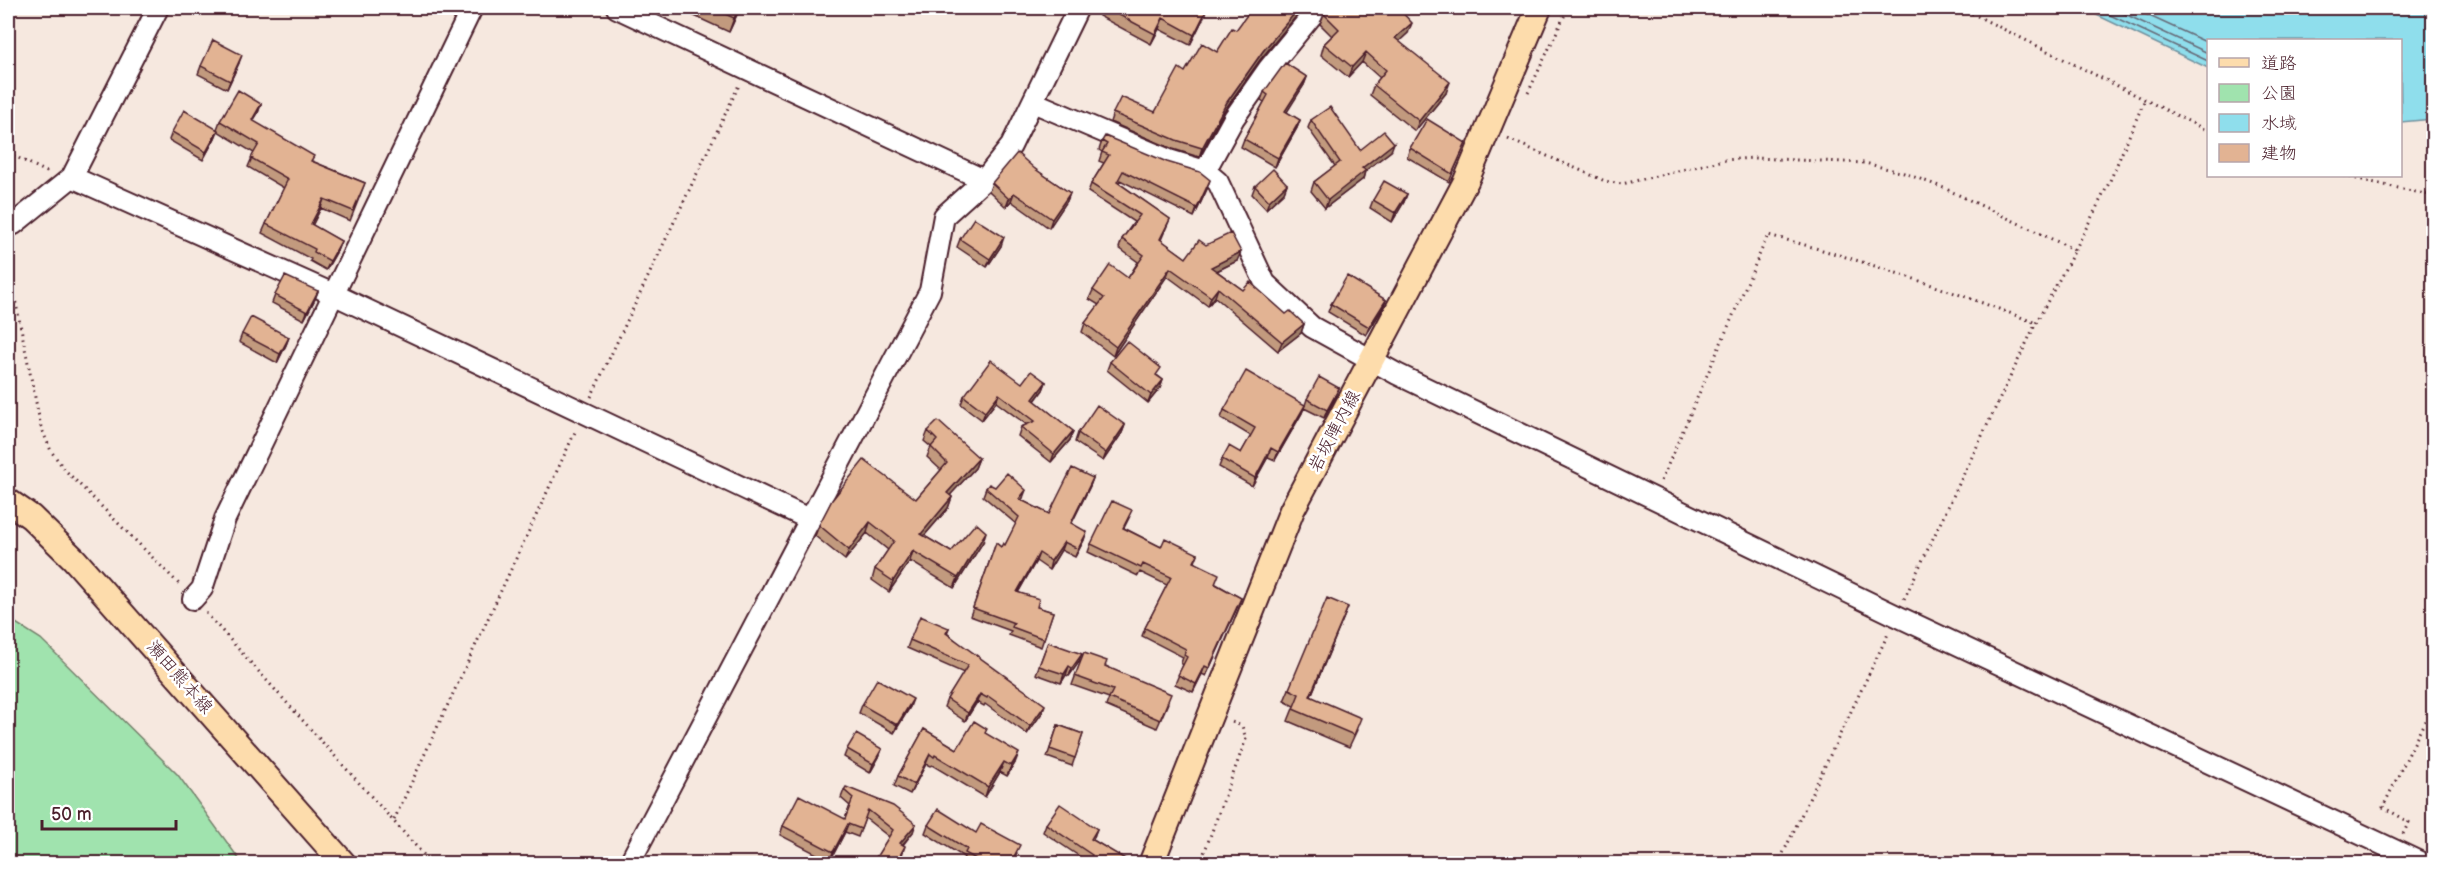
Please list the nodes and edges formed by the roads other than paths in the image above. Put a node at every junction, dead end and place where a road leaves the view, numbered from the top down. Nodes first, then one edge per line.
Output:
1 (159, 8) edge
2 (472, 8) edge
3 (617, 8) edge
4 (1078, 8) edge
5 (1318, 8) edge
6 (1539, 8) edge
7 (1033, 102) junction
8 (1205, 171) junction
9 (67, 180) junction
10 (984, 180) junction
11 (11, 225) edge
12 (333, 294) junction
13 (1372, 359) junction
14 (8, 501) edge
15 (811, 520) junction
16 (193, 599) road end
17 (344, 864) edge
18 (628, 864) edge
19 (1151, 864) edge
20 (2424, 864) edge

1 - 9 street
2 - 12 street
3 - 10 street
4 - 7 street
5 - 8 street
6 - 13 main road, 岩坂陣内線
7 - 8 street
7 - 10 street
8 - 13 street
9 - 11 street
9 - 12 street
10 - 15 street
12 - 15 street
12 - 16 street
13 - 19 main road, 岩坂陣内線
13 - 20 street
14 - 17 main road, 瀬田熊本線
15 - 18 street

